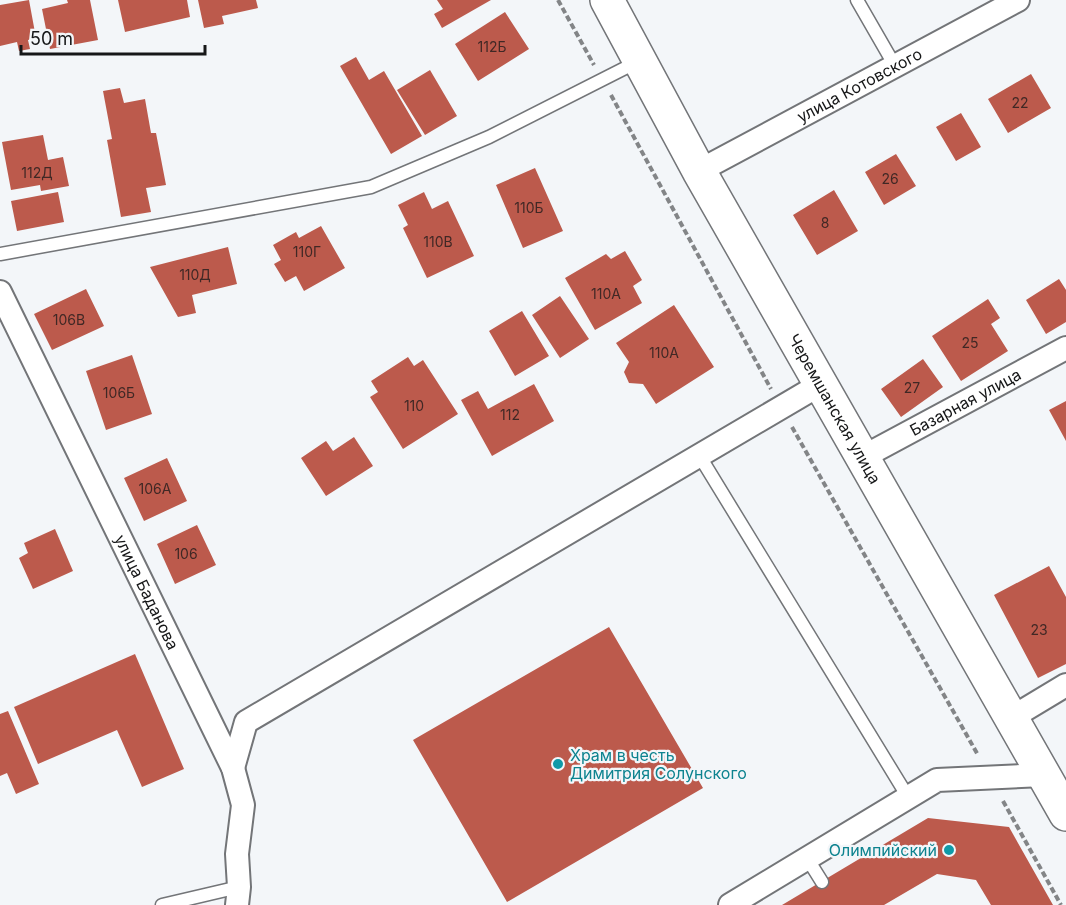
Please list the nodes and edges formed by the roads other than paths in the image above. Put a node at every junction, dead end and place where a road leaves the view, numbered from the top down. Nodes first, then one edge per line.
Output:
1 (607, 0) edge
2 (857, 0) edge
3 (1018, 0) edge
4 (639, 61) junction
5 (895, 66) junction
6 (699, 171) junction
7 (0, 254) edge
8 (0, 292) edge
9 (1066, 348) edge
10 (821, 384) junction
11 (699, 455) junction
12 (863, 457) junction
13 (1066, 685) edge
14 (1011, 718) junction
15 (233, 768) junction
16 (1043, 775) junction
17 (908, 797) junction
18 (1066, 814) edge
19 (807, 858) junction
20 (822, 882) dead end
21 (238, 896) edge
22 (162, 905) edge
23 (730, 905) edge

1 - 4 main road, Черемшанская улица
2 - 5 lane
3 - 5 street, улица Котовского
4 - 6 main road, Черемшанская улица
4 - 7 lane
5 - 6 street, улица Котовского
6 - 10 main road, Черемшанская улица
8 - 15 street, улица Баданова
9 - 12 street, Базарная улица
10 - 11 street
10 - 12 main road, Черемшанская улица
11 - 15 street
11 - 17 lane
12 - 14 main road, Черемшанская улица
13 - 14 street
14 - 16 main road, Черемшанская улица
15 - 21 street, улица Баданова
16 - 17 street
16 - 18 main road, Черемшанская улица
17 - 19 street
19 - 20 lane
19 - 23 street
21 - 22 lane

